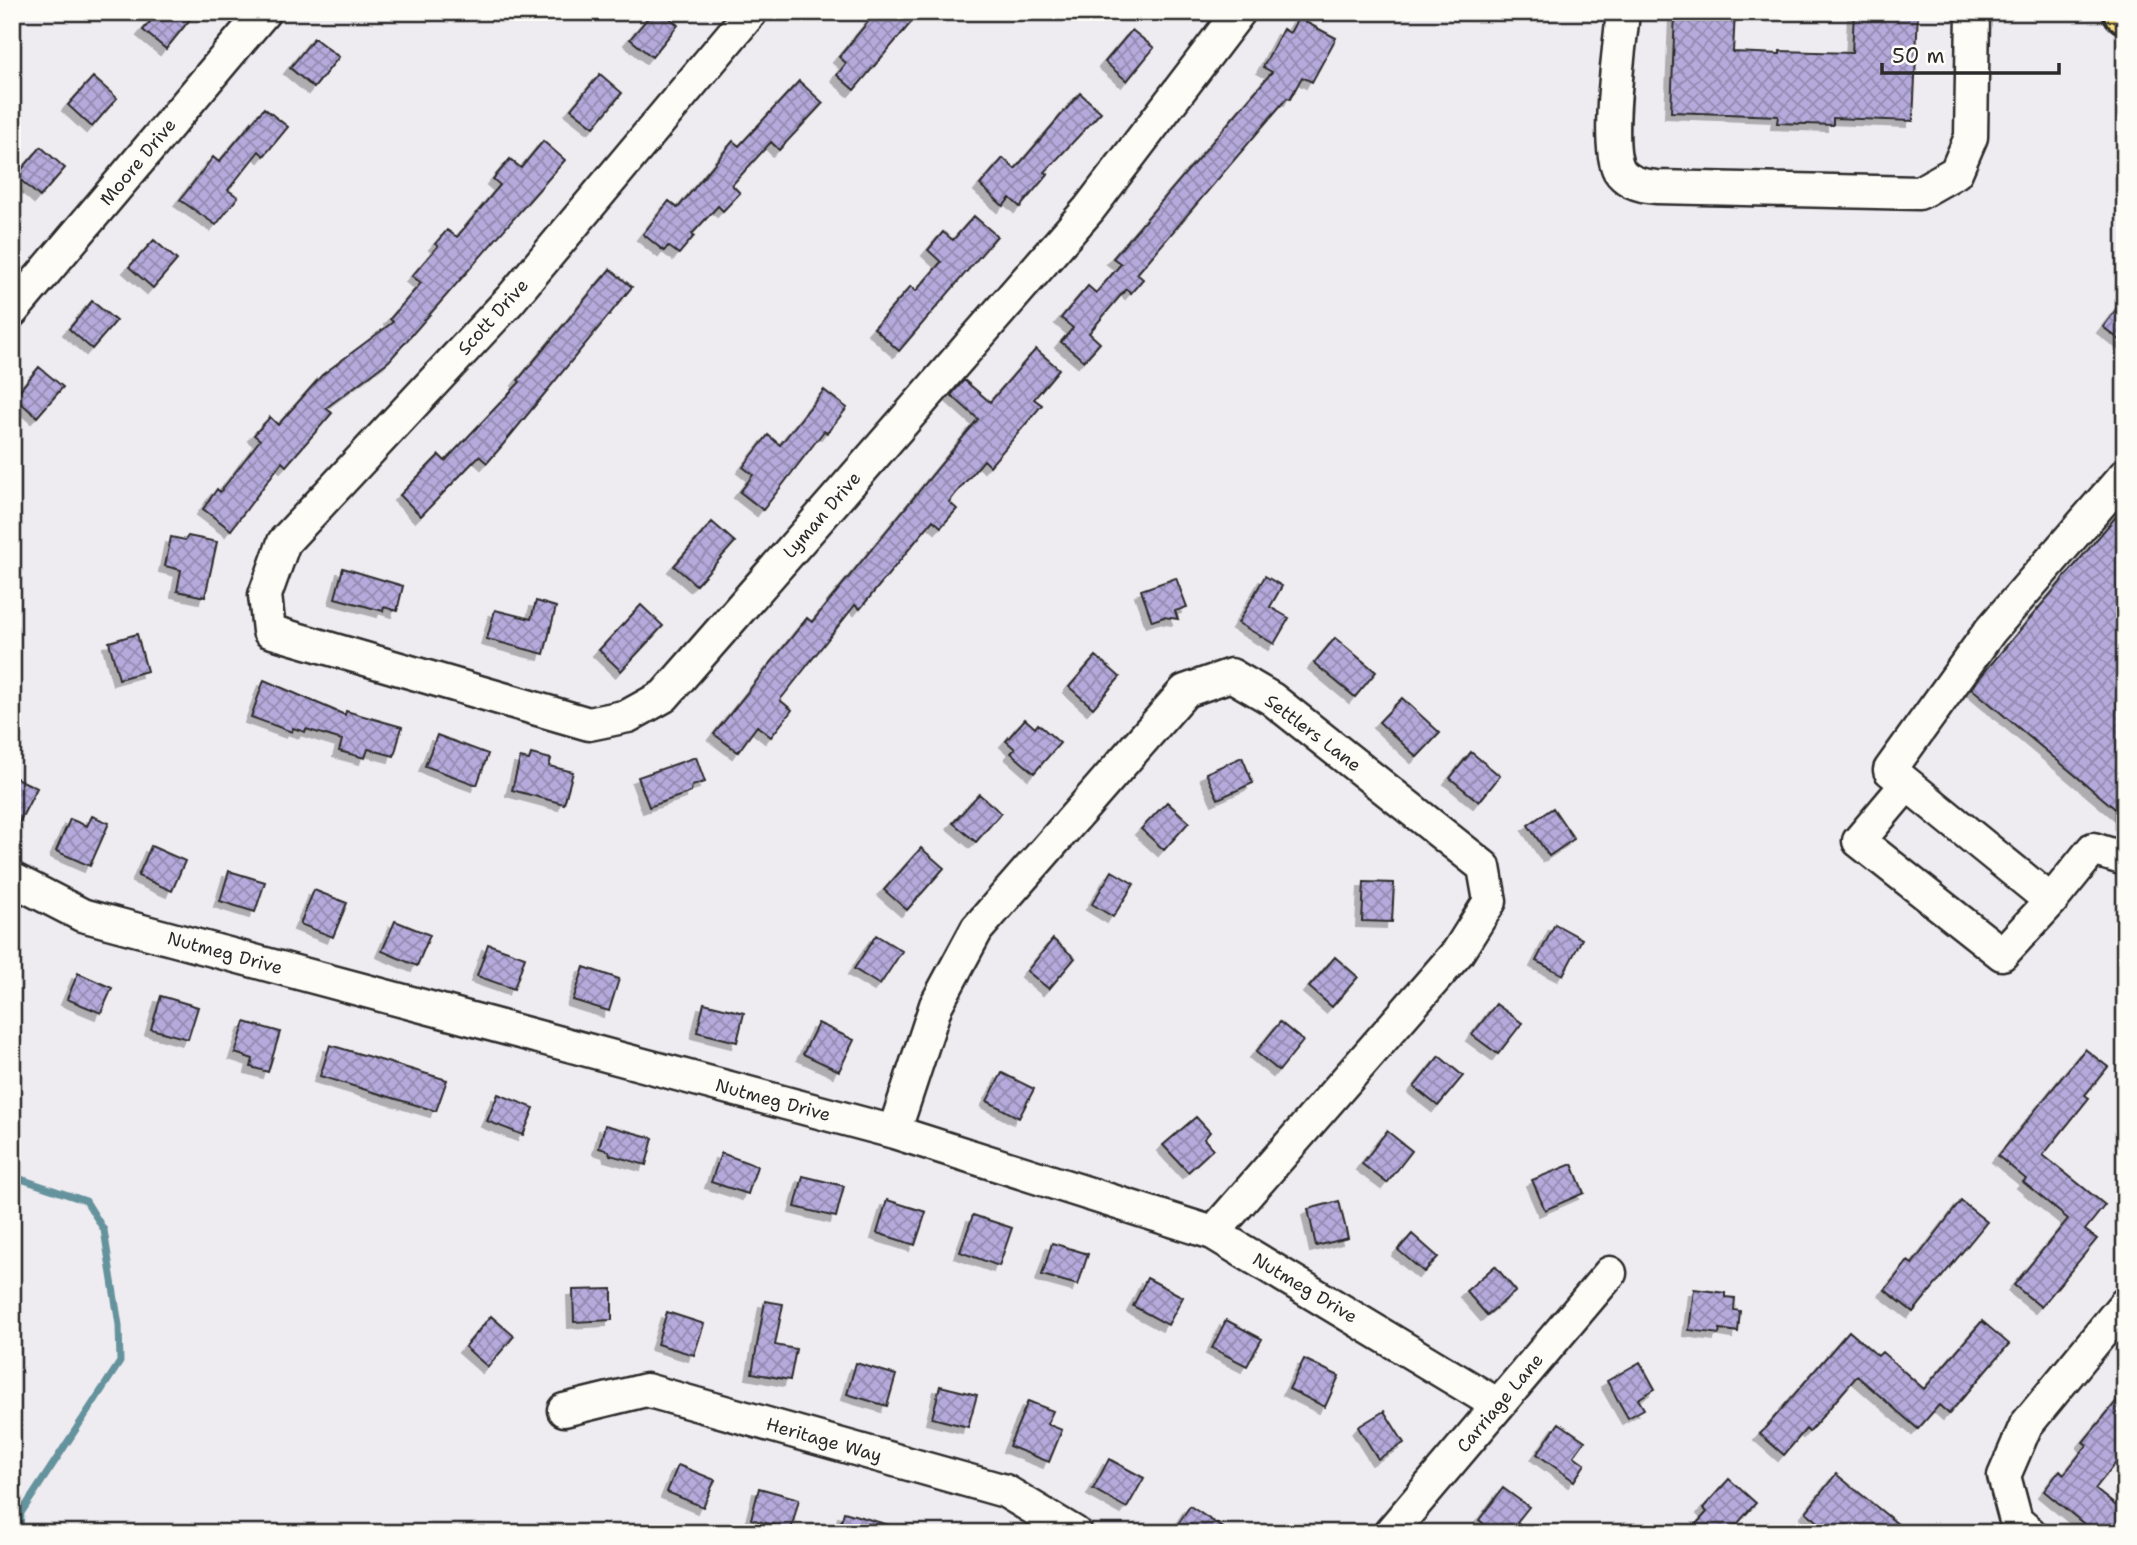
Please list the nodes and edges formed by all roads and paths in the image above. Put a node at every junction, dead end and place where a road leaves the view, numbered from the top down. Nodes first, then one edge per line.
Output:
1 (264, 12) edge
2 (751, 12) edge
3 (1240, 12) edge
4 (1623, 12) edge
5 (1973, 12) edge
6 (12, 312) edge
7 (2125, 475) edge
8 (268, 631) joint
9 (1907, 784) junction
10 (2125, 859) edge
11 (12, 879) edge
12 (2050, 901) junction
13 (894, 1132) junction
14 (1213, 1233) junction
15 (1611, 1273) dead end
16 (2125, 1304) edge
17 (1499, 1405) junction
18 (564, 1410) dead end
19 (1074, 1533) edge
20 (1390, 1533) edge
21 (2030, 1533) edge

1 - 6 street, Moore Drive
2 - 8 street, Scott Drive
3 - 8 street, Lyman Drive
4 - 5 street
7 - 9 street
9 - 12 street
9 - 12 street
10 - 12 street
11 - 13 street, Nutmeg Drive
13 - 14 street, Nutmeg Drive
13 - 14 street, Settlers Lane
14 - 17 street, Nutmeg Drive
15 - 17 street, Carriage Lane
16 - 21 street
17 - 20 street, Carriage Lane
18 - 19 street, Heritage Way

